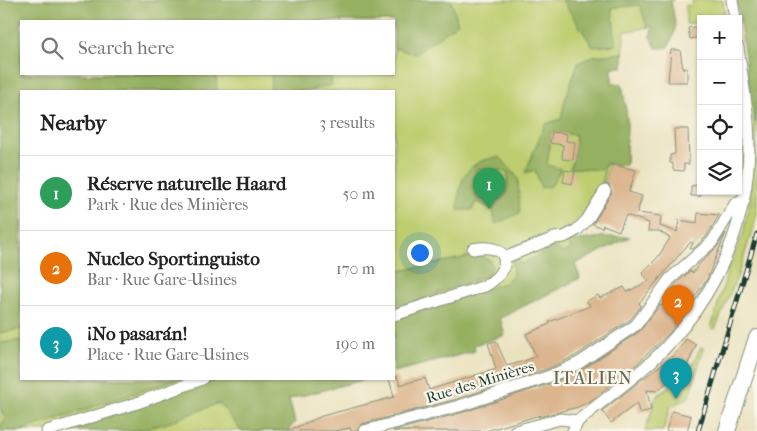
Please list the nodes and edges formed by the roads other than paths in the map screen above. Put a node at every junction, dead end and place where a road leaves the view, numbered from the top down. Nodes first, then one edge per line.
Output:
1 (732, 0) edge
2 (734, 15) edge
3 (740, 60) edge
4 (605, 191) dead end
5 (744, 201) junction
6 (473, 249) dead end
7 (504, 258) junction
8 (395, 315) edge
9 (757, 338) edge
10 (199, 380) edge
11 (576, 426) edge
12 (47, 431) edge
13 (364, 431) edge
14 (515, 431) edge
15 (727, 431) edge

1 - 2 street
3 - 5 street
4 - 7 street
5 - 11 street
5 - 13 street, Rue des Minières
6 - 7 street
7 - 8 street
9 - 15 main road
10 - 12 street
11 - 14 street

